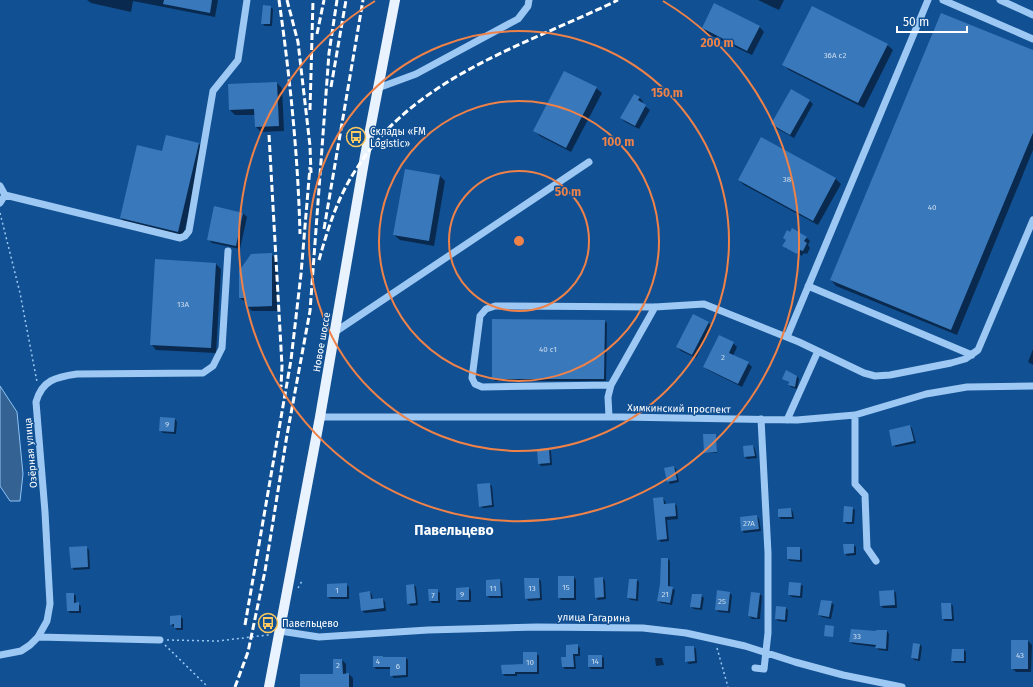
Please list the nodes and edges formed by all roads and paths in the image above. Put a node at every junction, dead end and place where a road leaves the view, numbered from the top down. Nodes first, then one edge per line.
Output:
1 (247, 0) edge
2 (395, 0) edge
3 (529, 0) edge
4 (928, 0) edge
5 (942, 0) edge
6 (1000, 0) edge
7 (1033, 14) edge
8 (1033, 39) edge
9 (378, 88) junction
10 (589, 162) dead end
11 (0, 186) edge
12 (5, 195) junction
13 (0, 203) edge
14 (0, 213) edge
15 (1033, 220) edge
16 (228, 251) dead end
17 (808, 286) junction
18 (655, 307) junction
19 (335, 332) junction
20 (787, 337) junction
21 (818, 351) junction
22 (972, 355) junction
23 (611, 385) junction
24 (1033, 386) edge
25 (39, 392) junction
26 (855, 415) junction
27 (320, 417) junction
28 (609, 417) junction
29 (761, 419) junction
30 (786, 420) junction
31 (876, 561) dead end
32 (268, 623) dead end
33 (280, 631) junction
34 (38, 637) junction
35 (160, 640) junction
36 (716, 640) junction
37 (766, 653) junction
38 (0, 655) edge
39 (755, 668) dead end
40 (208, 687) edge
41 (269, 687) edge
42 (728, 687) edge
43 (902, 687) edge

1 - 12 street
2 - 9 main road, Новое шоссе
3 - 9 street
4 - 17 street
5 - 8 street
6 - 7 street
9 - 19 main road, Новое шоссе
10 - 19 street
11 - 12 street
12 - 13 street
14 - 25 path
15 - 22 street
16 - 25 street
17 - 20 street
17 - 22 street
18 - 20 street
18 - 23 street
18 - 23 street
19 - 27 main road, Новое шоссе
20 - 21 street
21 - 22 street
21 - 30 street
23 - 28 street
24 - 26 street, Химкинский проспект
25 - 34 street, Озёрная улица
26 - 30 street, Химкинский проспект
26 - 31 street
27 - 28 street, Химкинский проспект
27 - 33 main road, Новое шоссе
28 - 29 street, Химкинский проспект
29 - 30 street, Химкинский проспект
29 - 37 street
32 - 35 path
33 - 36 street, улица Гагарина
33 - 41 main road, Новое шоссе
34 - 35 street
34 - 38 street, Озёрная улица
35 - 40 path
36 - 37 street, улица Гагарина
36 - 42 path
37 - 39 street
37 - 43 street, улица Гагарина

